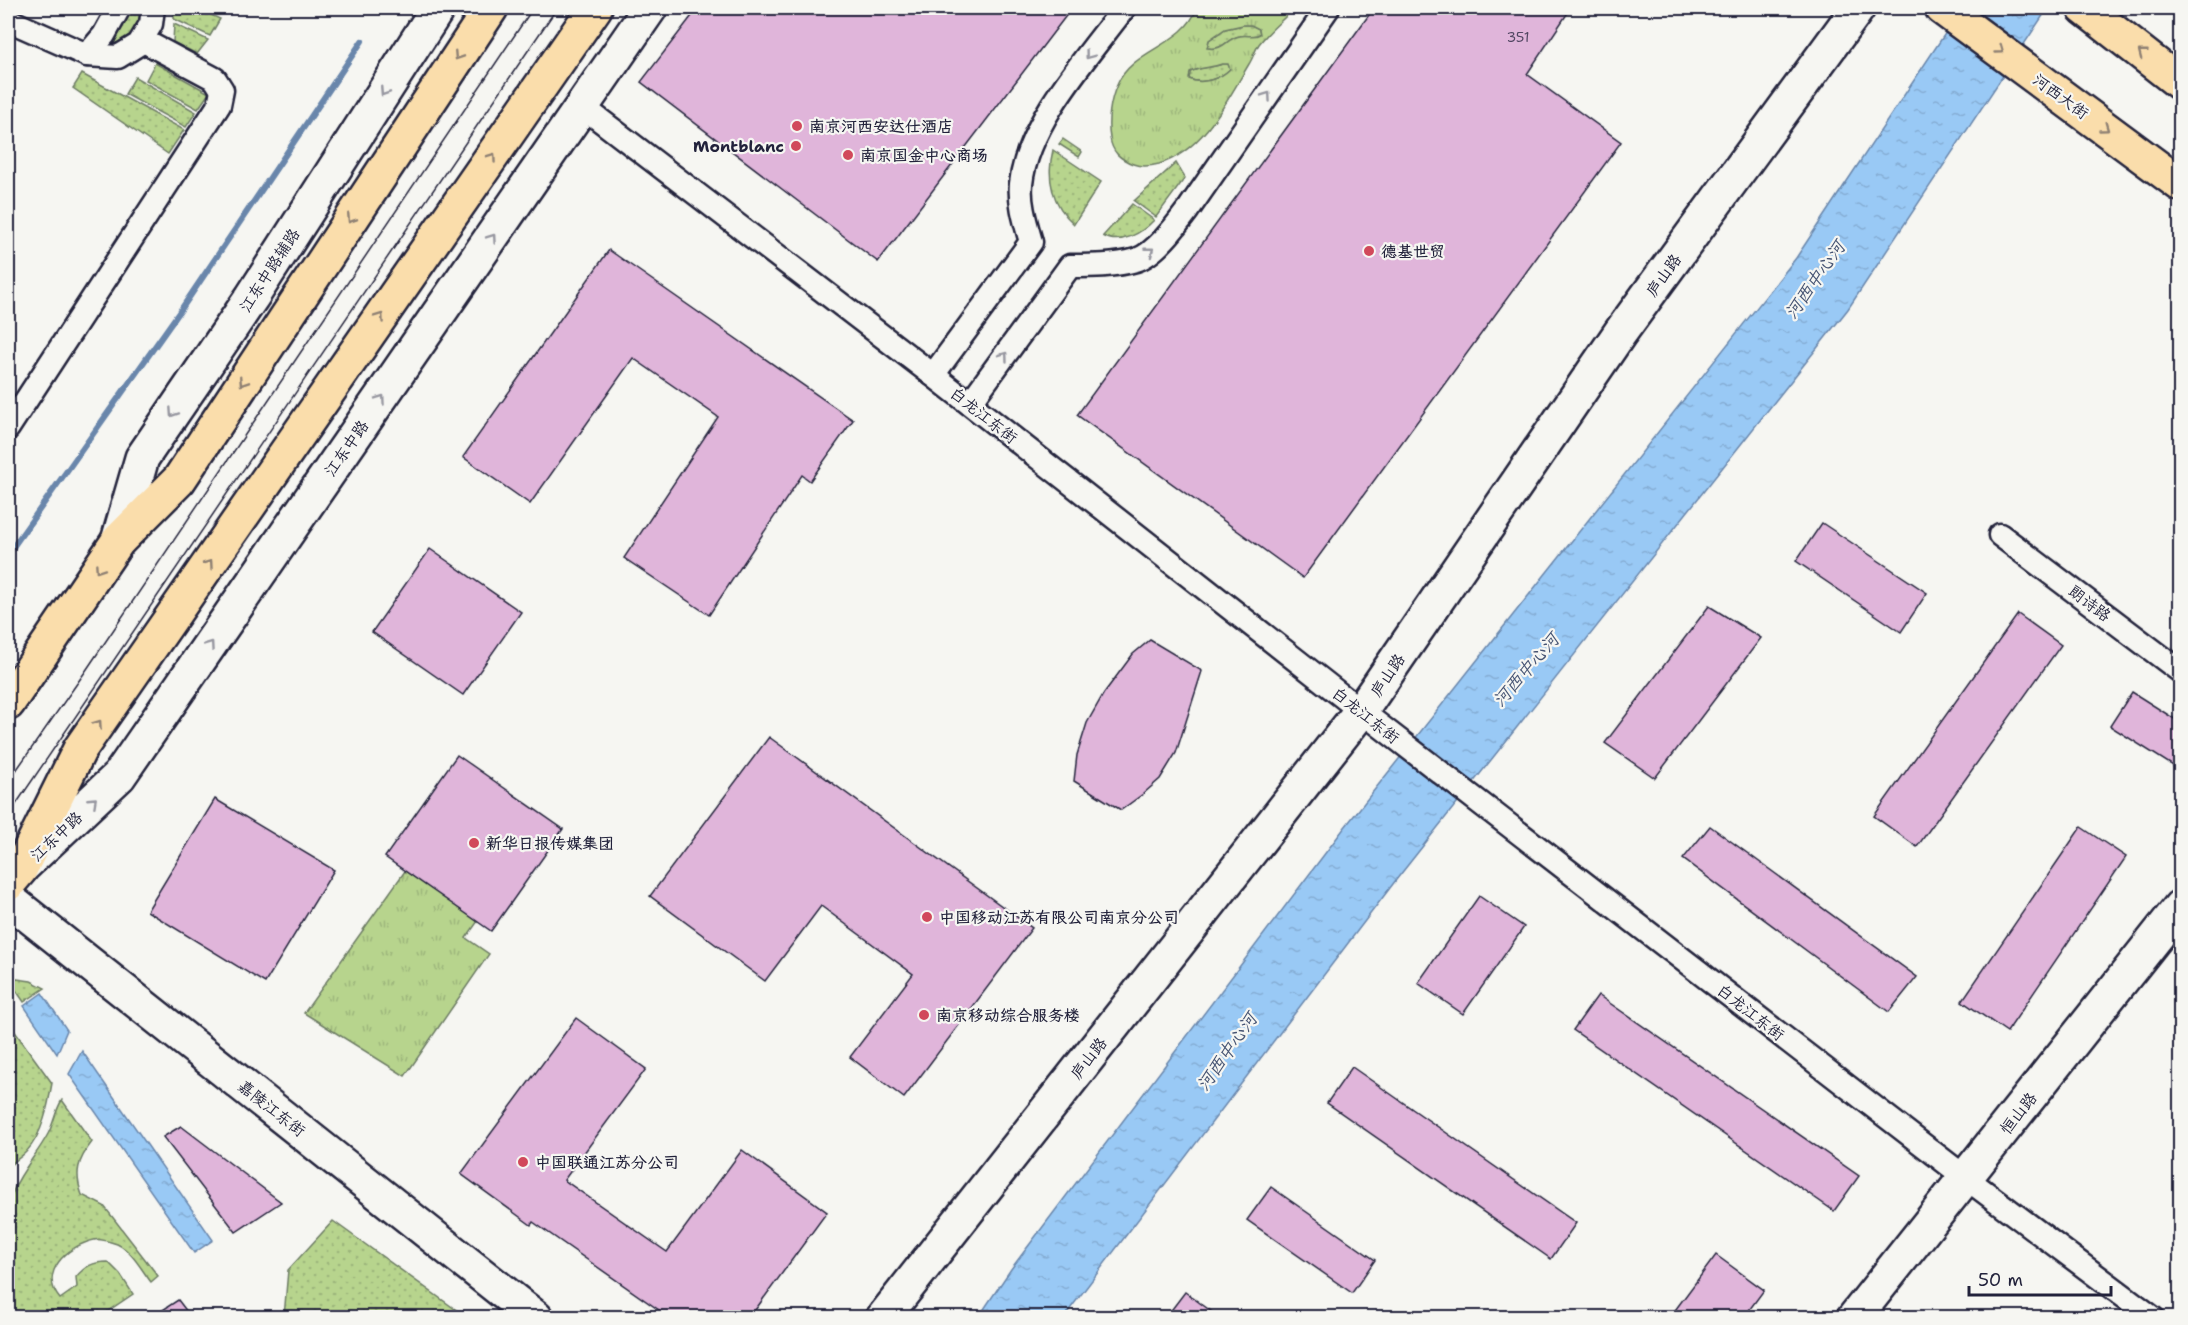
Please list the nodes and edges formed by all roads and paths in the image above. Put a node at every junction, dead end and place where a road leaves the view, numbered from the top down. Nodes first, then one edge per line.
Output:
1 (119, 8) edge
2 (153, 8) edge
3 (438, 8) edge
4 (490, 8) edge
5 (595, 8) edge
6 (650, 8) edge
7 (1124, 8) edge
8 (1328, 8) edge
9 (1858, 8) edge
10 (2086, 9) edge
11 (1951, 14) edge
12 (8, 20) edge
13 (142, 40) junction
14 (87, 56) junction
15 (2181, 83) edge
16 (583, 107) junction
17 (2181, 184) edge
18 (933, 375) junction
19 (970, 403) junction
20 (8, 428) edge
21 (2000, 535) dead end
22 (118, 541) junction
23 (2181, 671) edge
24 (8, 703) edge
25 (1361, 711) junction
26 (14, 877) edge
27 (8, 899) edge
28 (2181, 907) edge
29 (1966, 1178) junction
30 (536, 1317) edge
31 (883, 1317) edge
32 (1854, 1317) edge
33 (2153, 1317) edge

1 - 14 street
2 - 13 street
3 -> 22 main road, 江东中路辅路
4 -> 22 main road
26 -> 5 main road, 江东中路
6 - 16 main road, 江东中路
7 -> 18 street
19 -> 8 street
9 - 25 main road, 庐山路
15 -> 10 main road
11 -> 17 main road, 河西大街
12 - 14 street
13 - 14 street
13 - 20 street
16 - 18 street, 白龙江东街
26 -> 16 main road, 江东中路
18 - 19 street, 白龙江东街
19 - 25 street, 白龙江东街
21 - 23 street, 朗诗路
22 -> 24 main road
25 - 29 street, 白龙江东街
25 - 31 main road, 庐山路
27 - 30 main road, 嘉陵江东街
28 - 29 main road, 恒山路
29 - 32 main road, 恒山路
29 - 33 street, 白龙江东街

